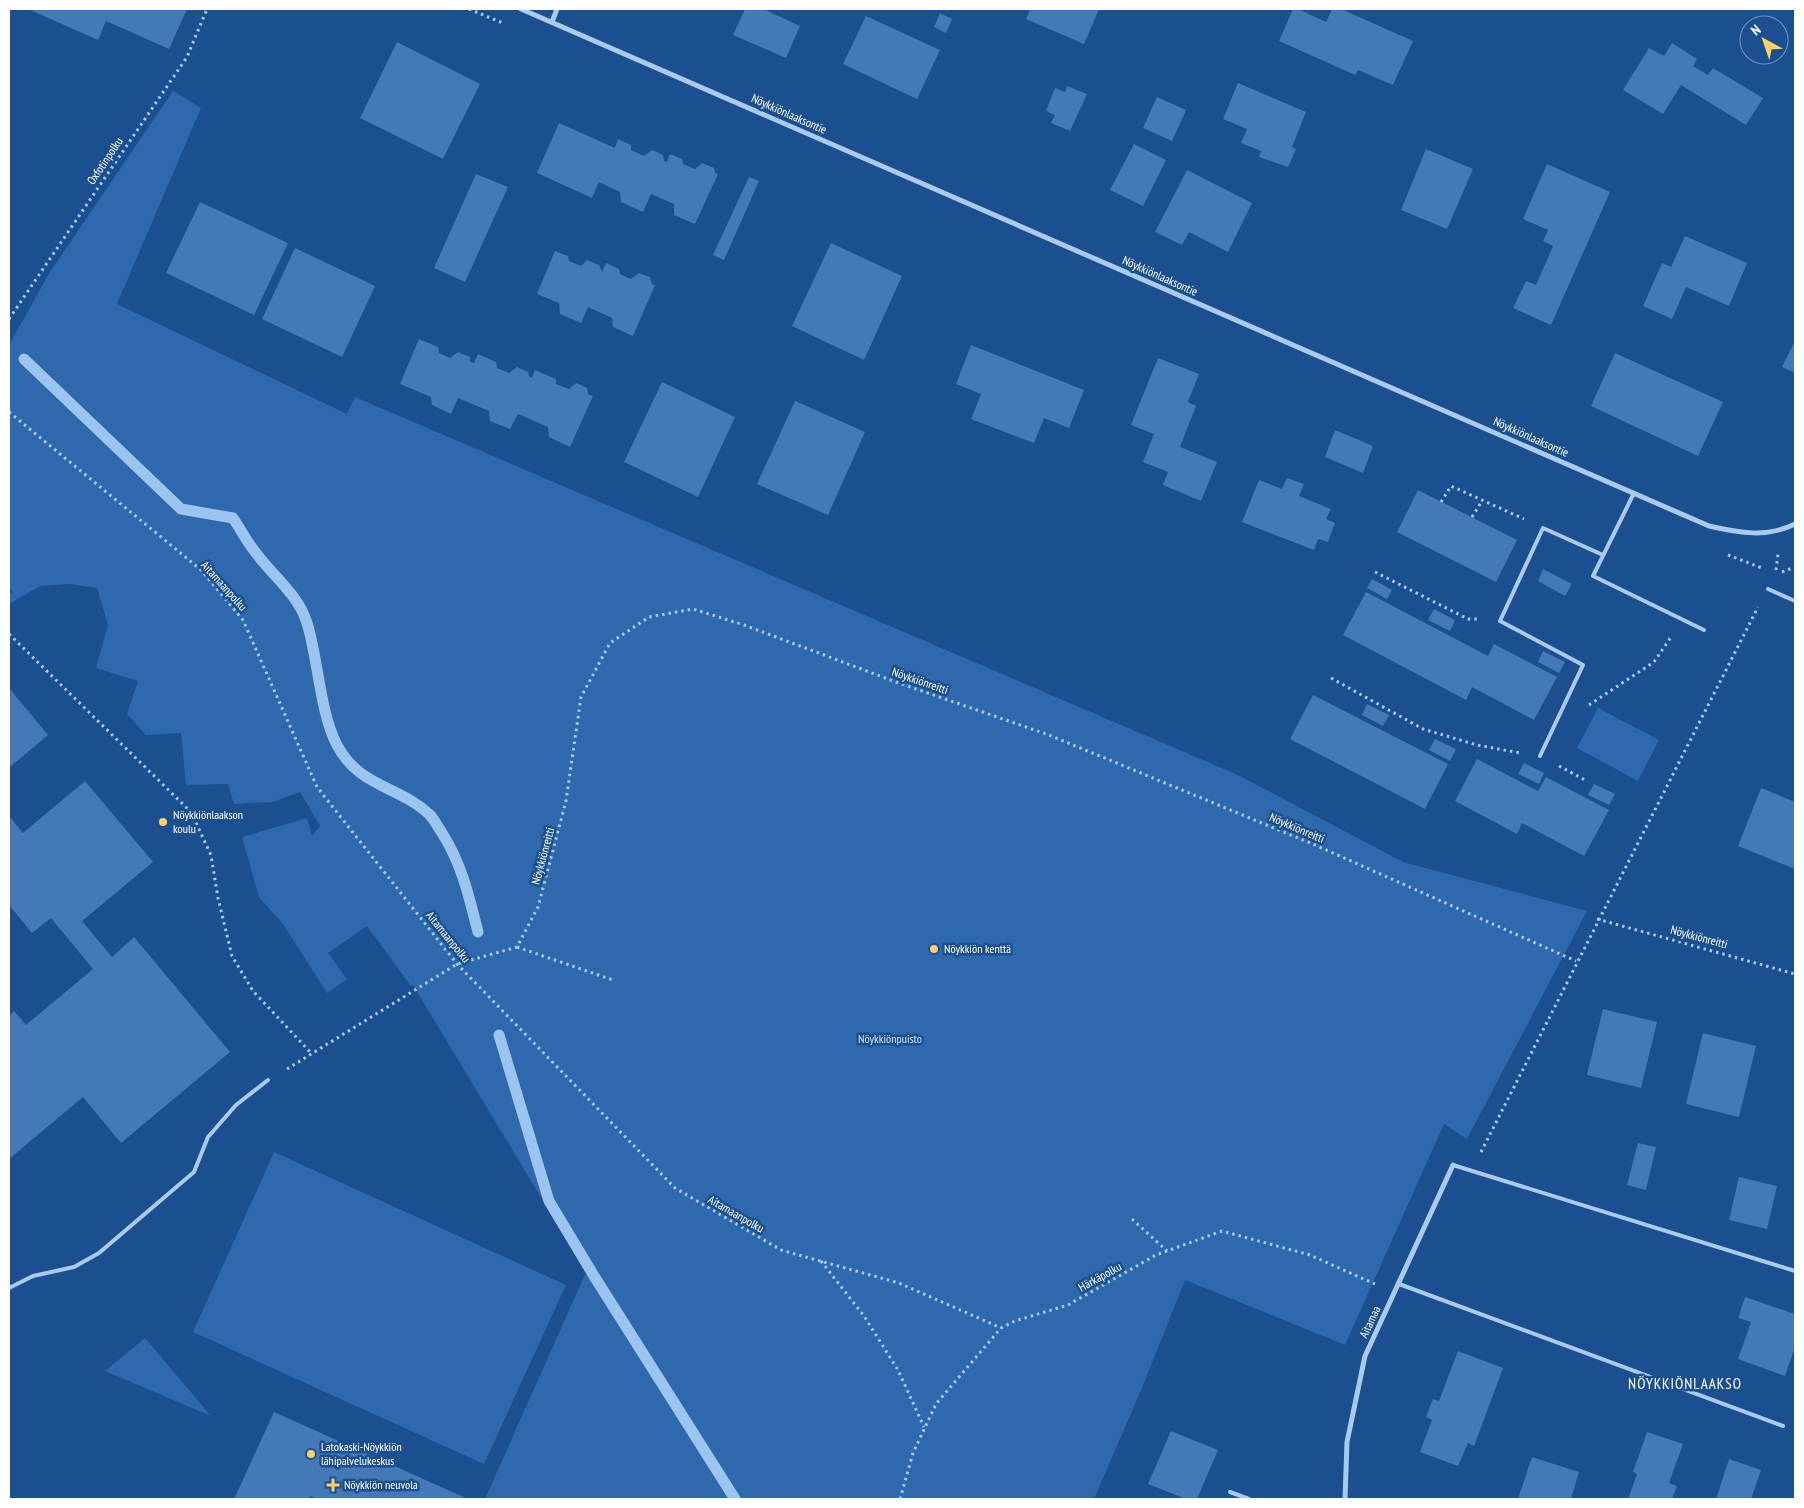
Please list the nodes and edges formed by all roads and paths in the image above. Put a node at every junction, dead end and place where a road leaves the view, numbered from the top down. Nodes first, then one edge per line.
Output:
1 (207, 9) edge
2 (521, 9) edge
3 (557, 9) edge
4 (552, 22) junction
5 (9, 319) edge
6 (9, 412) edge
7 (1634, 493) junction
8 (1482, 501) junction
9 (1442, 502) dead end
10 (1472, 517) dead end
11 (1795, 524) edge
12 (1542, 528) junction
13 (1780, 531) junction
14 (1603, 555) junction
15 (1375, 572) dead end
16 (1768, 589) junction
17 (1795, 602) edge
18 (1683, 620) junction
19 (1500, 621) junction
20 (1704, 630) dead end
21 (9, 634) edge
22 (1331, 678) dead end
23 (1567, 699) junction
24 (1540, 756) junction
25 (1585, 780) dead end
26 (1597, 919) junction
27 (517, 947) junction
28 (1576, 961) junction
29 (457, 964) junction
30 (1795, 974) edge
31 (613, 980) dead end
32 (312, 1054) junction
33 (268, 1080) joint
34 (1481, 1151) junction
35 (1453, 1165) junction
36 (1471, 1171) junction
37 (1132, 1220) dead end
38 (1167, 1251) junction
39 (820, 1261) junction
40 (1795, 1271) edge
41 (1399, 1284) junction
42 (9, 1288) edge
43 (1395, 1293) junction
44 (1001, 1328) junction
45 (1783, 1426) dead end
46 (924, 1428) junction
47 (1230, 1492) dead end
48 (900, 1499) edge
49 (1249, 1499) edge
50 (1345, 1499) edge

1 - 5 path, Oxfotinpolku
2 - 4 street, Nöykkiönlaaksontie
3 - 4 street
4 - 7 street, Nöykkiönlaaksontie
6 - 29 path, Aitamaanpolku
7 - 13 street, Nöykkiönlaaksontie
7 - 14 lane
8 - 9 path
8 - 10 path
8 - 12 path
11 - 13 street, Nöykkiönlaaksontie
12 - 14 lane
12 - 19 lane
13 - 16 path
14 - 18 lane
15 - 19 path
16 - 17 lane
16 - 26 path
18 - 20 lane
18 - 23 path
19 - 23 lane
21 - 32 path
22 - 24 path
23 - 24 lane
24 - 25 path
26 - 28 path
26 - 30 path, Nöykkiönreitti
27 - 28 path, Nöykkiönreitti
27 - 29 path
27 - 31 path
28 - 34 path
29 - 32 path
29 - 39 path, Aitamaanpolku
32 - 33 path
33 - 42 lane
34 - 35 path
34 - 36 path
35 - 36 lane
35 - 41 street, Aitamaa
36 - 40 lane
37 - 38 path
38 - 43 path, Härkäpolku
38 - 44 path, Härkäpolku
39 - 44 path, Aitamaanpolku
39 - 46 path
41 - 43 street, Aitamaa
41 - 45 lane
43 - 50 street, Aitamaa
44 - 46 path, Härkäpolku
46 - 48 path, Härkäpolku
47 - 49 lane

